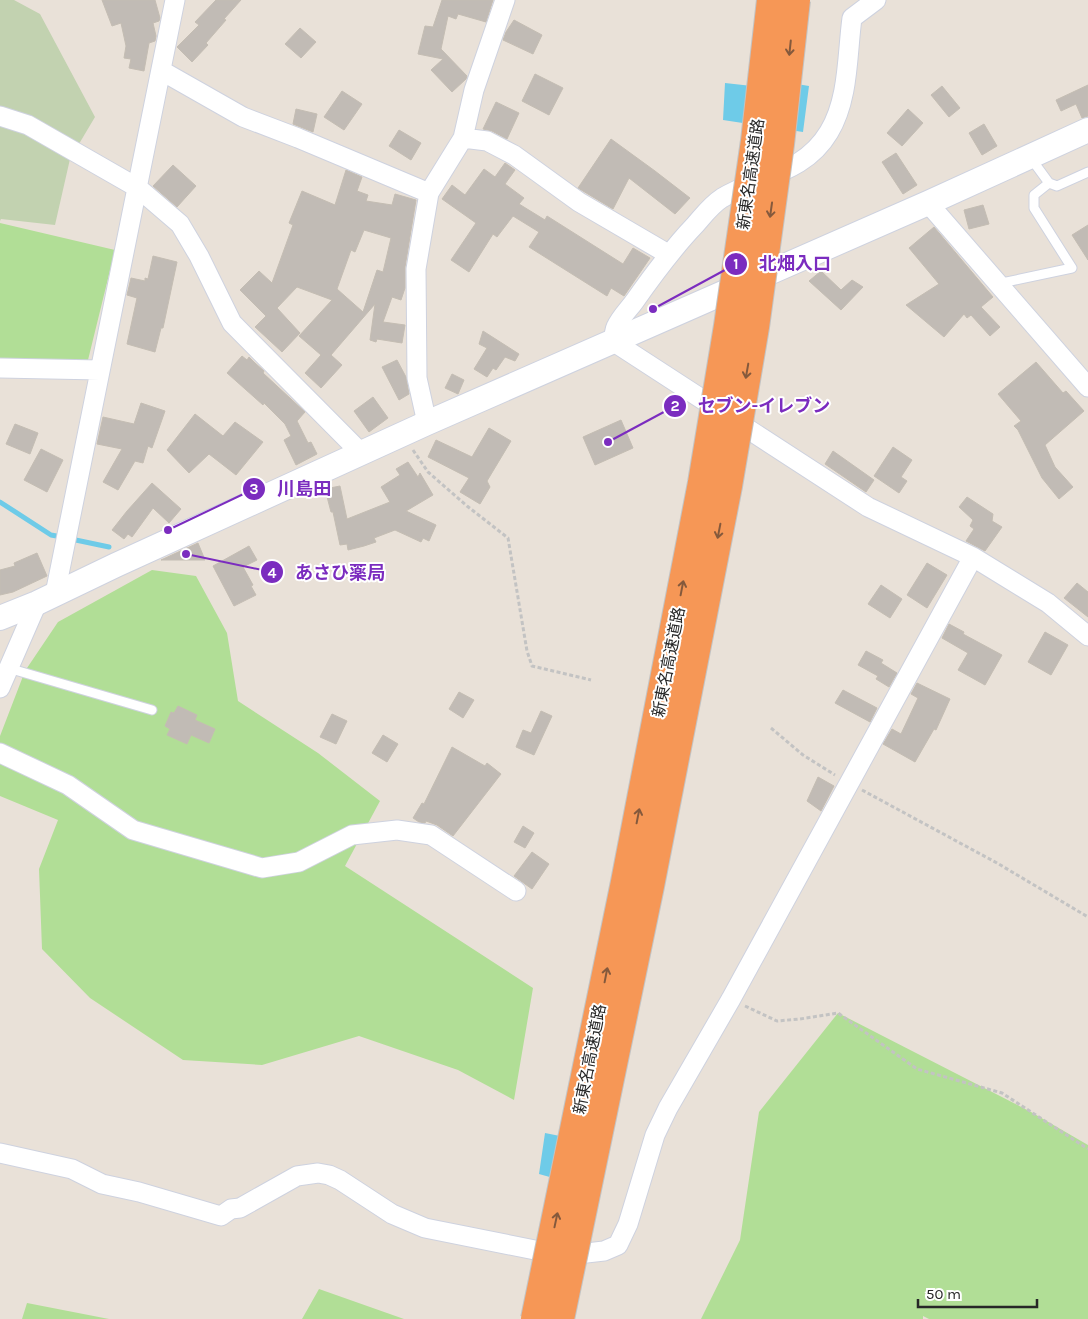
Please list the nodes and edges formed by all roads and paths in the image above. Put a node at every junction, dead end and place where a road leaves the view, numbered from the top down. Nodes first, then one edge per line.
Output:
1 (505, 0) edge
2 (770, 0) edge
3 (796, 0) edge
4 (876, 0) edge
5 (173, 4) edge
6 (852, 9) edge
7 (162, 71) junction
8 (0, 116) edge
9 (1088, 130) edge
10 (464, 138) junction
11 (1030, 156) junction
12 (1088, 172) edge
13 (1048, 183) junction
14 (138, 188) junction
15 (429, 192) junction
16 (928, 203) junction
17 (668, 254) junction
18 (997, 284) junction
19 (614, 342) junction
20 (0, 368) edge
21 (100, 370) junction
22 (1088, 387) edge
23 (428, 423) junction
24 (402, 435) junction
25 (362, 454) junction
26 (973, 557) junction
27 (46, 598) junction
28 (0, 618) edge
29 (1088, 636) edge
30 (8, 668) junction
31 (591, 680) dead end
32 (0, 688) edge
33 (152, 710) dead end
34 (771, 728) dead end
35 (0, 753) edge
36 (849, 783) junction
37 (516, 891) dead end
38 (1088, 917) edge
39 (731, 999) junction
40 (1088, 1149) edge
41 (0, 1153) edge
42 (535, 1319) edge
43 (560, 1319) edge

1 - 10 street
42 -> 2 highway, 新東名高速道路, bridge
3 -> 43 highway, 新東名高速道路, bridge
4 - 6 street
5 - 7 street
6 - 17 street
7 - 14 street
7 - 15 street
8 - 14 street
9 - 11 street
10 - 15 street
10 - 17 street
11 - 13 lane
11 - 16 street
12 - 13 lane
13 - 18 lane
14 - 21 street
14 - 25 street
15 - 23 street
16 - 18 street
16 - 19 street
17 - 19 street
18 - 22 street
19 - 23 street
19 - 26 street
20 - 21 street
21 - 27 street
23 - 24 street
24 - 25 street
24 - 31 path
25 - 27 street
26 - 29 street
26 - 36 street
27 - 28 street
27 - 30 street
30 - 32 street
30 - 33 lane
34 - 36 path
35 - 37 street
36 - 38 path
36 - 39 street
39 - 40 path
39 - 41 street

